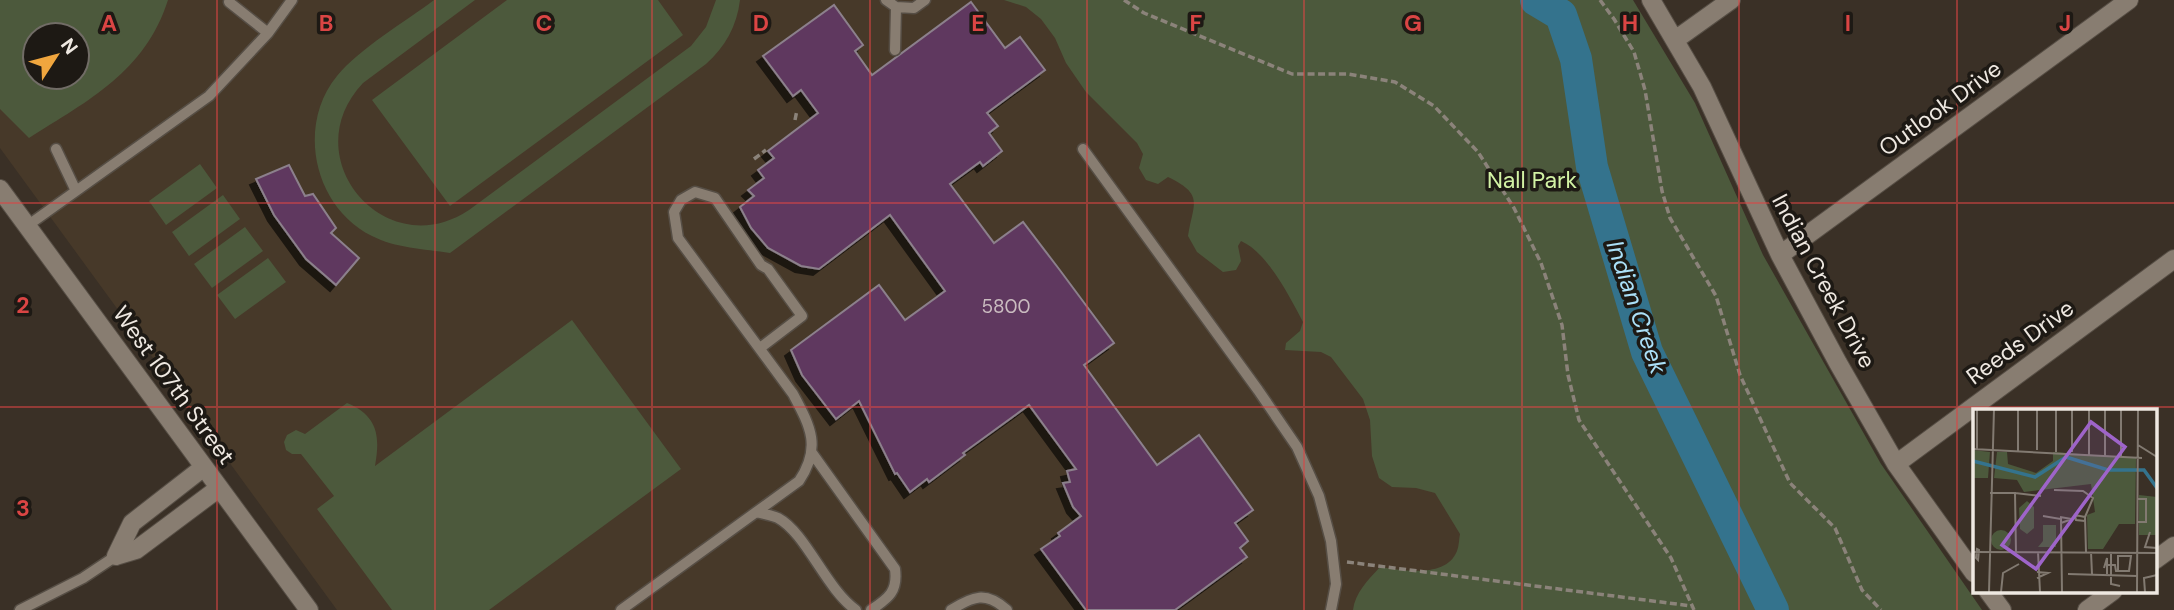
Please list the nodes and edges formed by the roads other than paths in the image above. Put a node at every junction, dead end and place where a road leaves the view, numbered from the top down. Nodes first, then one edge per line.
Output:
1 (292, 0) edge
2 (886, 0) edge
3 (925, 0) edge
4 (1651, 0) edge
5 (1731, 0) edge
6 (2129, 0) edge
7 (229, 2) dead end
8 (896, 7) junction
9 (268, 33) junction
10 (1675, 40) junction
11 (895, 50) dead end
12 (56, 149) dead end
13 (1083, 149) dead end
14 (0, 190) edge
15 (76, 191) junction
16 (27, 226) junction
17 (1780, 255) junction
18 (2174, 259) edge
19 (760, 348) junction
20 (812, 453) junction
21 (1896, 464) junction
22 (204, 467) junction
23 (219, 488) junction
24 (757, 512) junction
25 (2174, 546) edge
26 (116, 556) junction
27 (2156, 559) edge
28 (1973, 570) edge
29 (1988, 592) edge
30 (2112, 592) edge
31 (20, 610) edge
32 (309, 610) edge
33 (621, 610) edge
34 (856, 610) edge
35 (872, 610) edge
36 (951, 610) edge
37 (1007, 610) edge
38 (1332, 610) edge
39 (2001, 610) edge
40 (2087, 610) edge

1 - 9 lane
2 - 8 lane
3 - 8 lane
4 - 10 street, Indian Creek Drive
5 - 10 street
6 - 17 street, Outlook Drive
7 - 9 lane
8 - 11 lane
9 - 15 lane
10 - 17 street, Indian Creek Drive
12 - 15 lane
13 - 38 lane
14 - 16 street, West 107th Street
15 - 16 lane
16 - 22 street, West 107th Street
17 - 21 street, Indian Creek Drive
18 - 21 street, Reeds Drive
19 - 19 lane
19 - 20 lane
20 - 24 lane
20 - 35 lane
21 - 28 street, Indian Creek Drive
22 - 23 street, West 107th Street
22 - 26 street
23 - 26 street
23 - 32 street, West 107th Street
24 - 33 lane
24 - 34 lane
25 - 27 street
26 - 31 lane
29 - 39 street
30 - 40 street
36 - 37 lane

